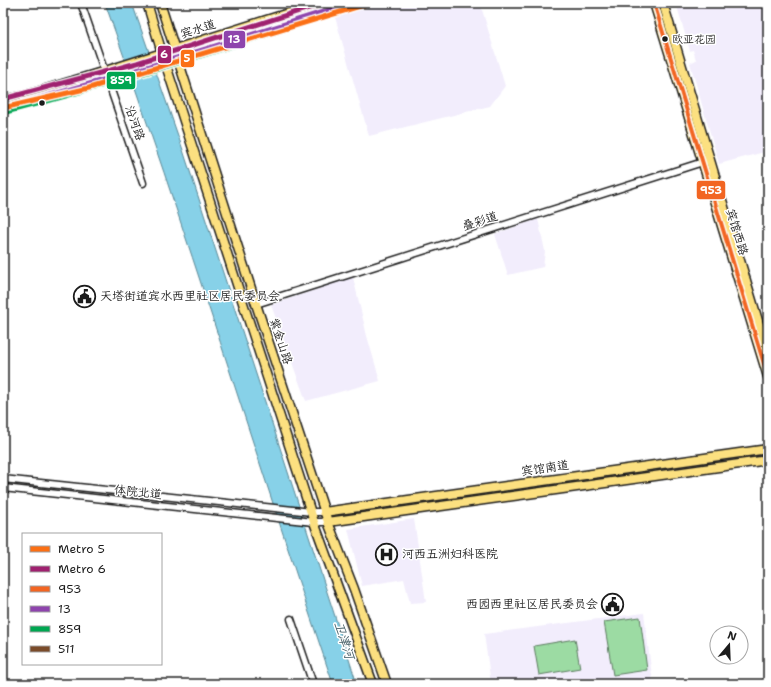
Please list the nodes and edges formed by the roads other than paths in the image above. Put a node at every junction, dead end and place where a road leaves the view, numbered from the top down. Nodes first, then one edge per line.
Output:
1 (81, 3) edge
2 (147, 3) edge
3 (160, 3) edge
4 (320, 3) edge
5 (350, 3) edge
6 (654, 3) edge
7 (663, 3) edge
8 (176, 53) junction
9 (163, 57) junction
10 (107, 75) junction
11 (3, 100) edge
12 (3, 107) edge
13 (706, 161) junction
14 (143, 183) dead end
15 (256, 304) junction
16 (768, 354) edge
17 (768, 377) edge
18 (768, 449) edge
19 (768, 460) edge
20 (3, 479) edge
21 (3, 488) edge
22 (312, 512) junction
23 (324, 512) junction
24 (314, 522) junction
25 (328, 522) junction
26 (291, 619) dead end
27 (3, 680) edge
28 (3, 684) edge
29 (313, 684) edge
30 (373, 684) edge
31 (387, 684) edge

1 - 10 street, 沿河路
2 - 9 main road, 紫金山路
3 - 8 main road, 紫金山路
4 - 8 main road, 宾水道
5 - 8 main road, 宾水道
6 - 13 main road, 宾馆西路
7 - 13 main road, 宾馆西路
8 - 9 main road, 宾水道
8 - 15 main road, 紫金山路
9 - 10 main road, 宾水道
9 - 22 main road, 紫金山路
10 - 11 main road
10 - 12 main road
10 - 14 street, 沿河路
13 - 15 street, 叠彩道
13 - 16 main road, 宾馆西路
13 - 17 main road, 宾馆西路
15 - 23 main road, 紫金山路
18 - 23 main road, 宾馆南道
19 - 25 main road, 宾馆南道
20 - 22 street, 体院北道
21 - 24 street, 体院北道
22 - 23 street
22 - 24 main road, 紫金山路
23 - 25 main road, 紫金山路
24 - 25 street
24 - 30 main road, 紫金山路
25 - 31 main road, 紫金山路
26 - 29 street
27 - 28 street

